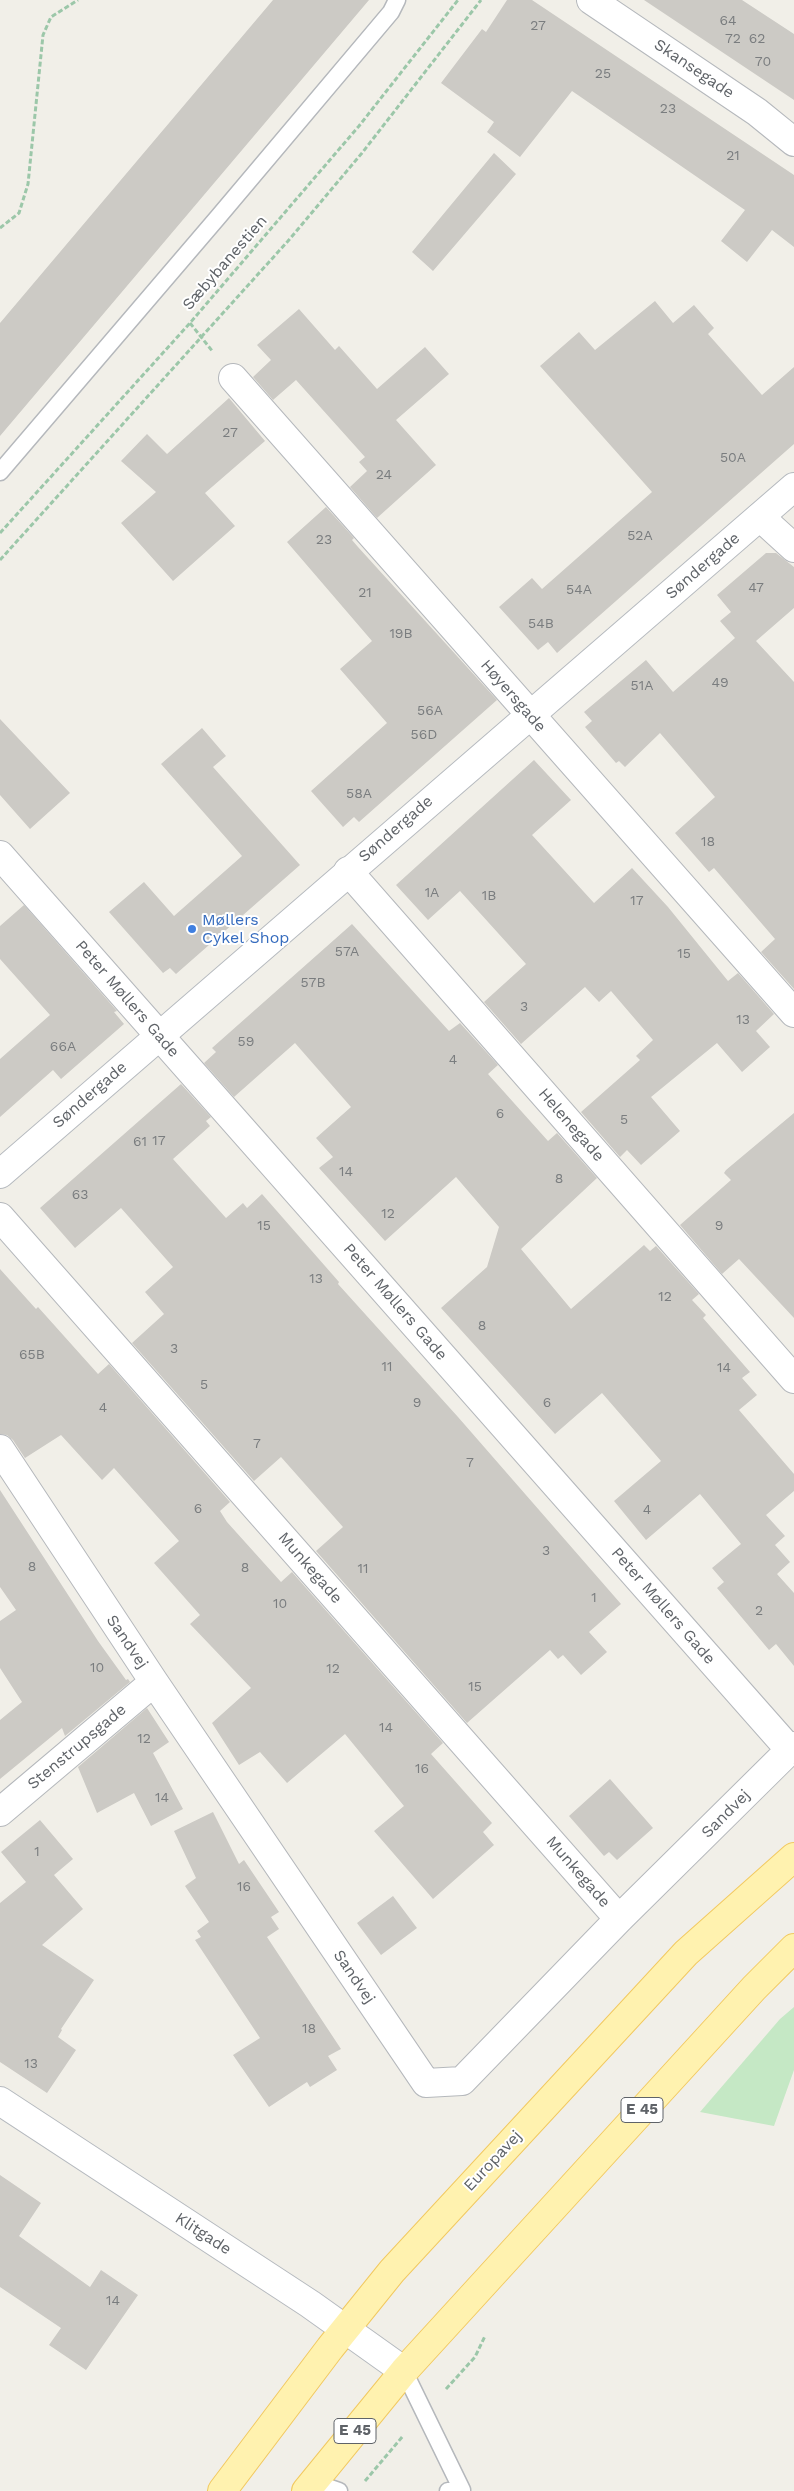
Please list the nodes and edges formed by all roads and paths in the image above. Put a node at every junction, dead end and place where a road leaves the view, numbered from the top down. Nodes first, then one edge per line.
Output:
1 (78, 0) edge
2 (397, 0) edge
3 (458, 0) edge
4 (481, 0) edge
5 (590, 0) edge
6 (794, 142) edge
7 (0, 228) edge
8 (233, 378) dead end
9 (0, 472) edge
10 (794, 487) edge
11 (760, 517) junction
12 (0, 533) edge
13 (794, 548) edge
14 (0, 560) edge
15 (529, 715) junction
16 (0, 855) edge
17 (348, 872) junction
18 (794, 1012) edge
19 (159, 1035) junction
20 (0, 1174) edge
21 (0, 1217) edge
22 (794, 1379) edge
23 (0, 1449) edge
24 (154, 1682) junction
25 (792, 1748) edge
26 (0, 1812) edge
27 (794, 1857) edge
28 (619, 1919) junction
29 (794, 1948) edge
30 (0, 2101) edge
31 (345, 2329) junction
32 (485, 2336) dead end
33 (404, 2371) junction
34 (425, 2411) junction
35 (362, 2484) dead end
36 (309, 2487) edge
37 (222, 2491) edge
38 (339, 2491) edge
39 (448, 2491) edge

1 - 7 path
2 - 9 lane
3 - 12 path, Sæbybanestien
4 - 14 path
5 - 6 street, Skansegade
8 - 15 street, Høyersgade
10 - 11 street, Søndergade
11 - 13 street
11 - 15 street, Søndergade
15 - 17 street, Søndergade
15 - 18 street, Høyersgade
16 - 19 street, Peter Møllers Gade
17 - 19 street, Søndergade
17 - 22 street, Helenegade
19 - 20 street, Søndergade
19 - 25 street, Peter Møllers Gade
21 - 28 street, Munkegade
23 - 24 street, Sandvej
24 - 26 street, Stenstrupsgade
24 - 28 street, Sandvej
25 - 28 street, Sandvej
27 - 31 main road, Europavej
29 - 33 main road, E 45
30 - 31 street, Klitgade
31 - 33 street, Klitgade
31 - 37 main road, Europavej
32 - 34 path
33 - 34 lane
33 - 36 main road, E 45
34 - 35 path
34 - 39 lane
36 - 38 lane

